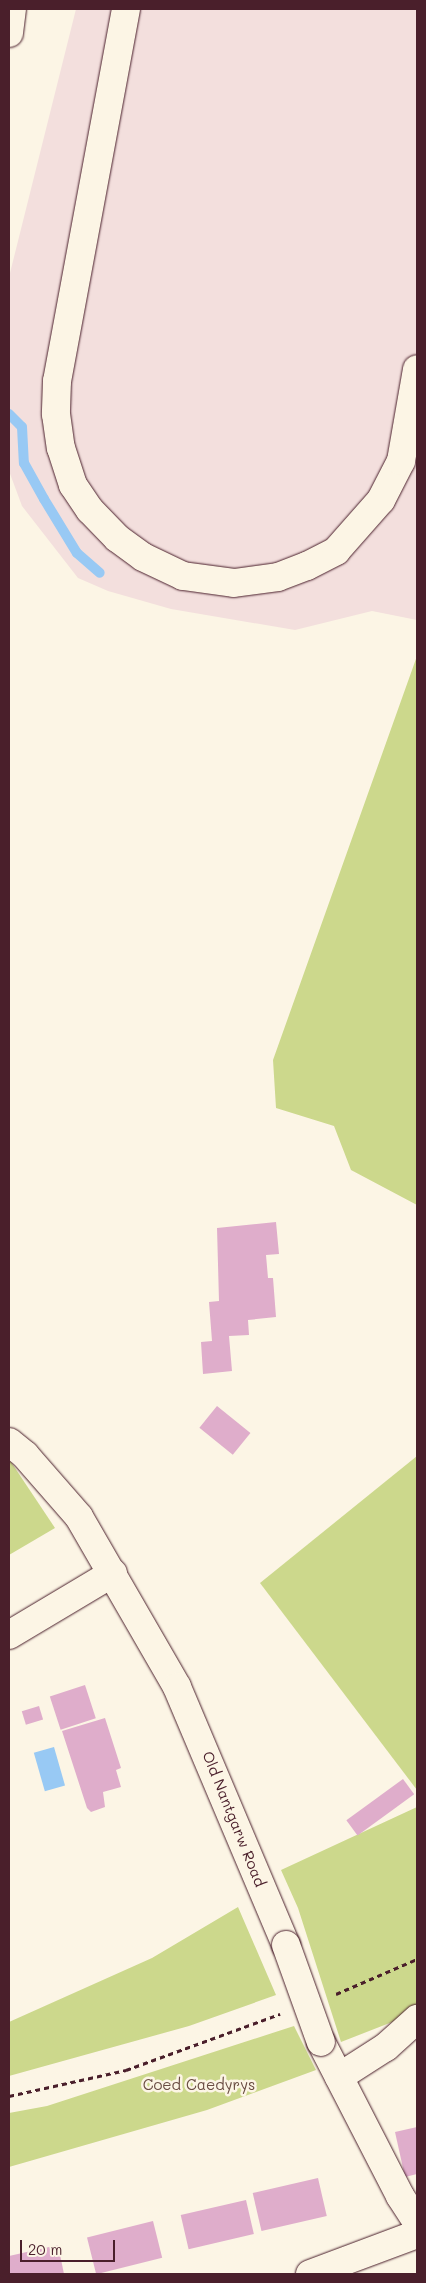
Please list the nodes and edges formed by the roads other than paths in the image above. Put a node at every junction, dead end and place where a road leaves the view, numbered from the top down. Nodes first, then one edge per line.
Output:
1 (12, 9) edge
2 (126, 9) edge
3 (9, 33) edge
4 (417, 369) edge
5 (409, 460) edge
6 (9, 1442) edge
7 (113, 1573) junction
8 (9, 1635) edge
9 (417, 2019) edge
10 (339, 2077) junction
11 (417, 2222) edge
12 (417, 2234) edge
13 (310, 2274) edge

1 - 3 street
2 - 5 street
4 - 5 street
6 - 7 street, Old Nantgarw Road
7 - 8 street
7 - 10 street, Old Nantgarw Road, bridge
9 - 10 street
10 - 11 street, Old Nantgarw Road
12 - 13 street

